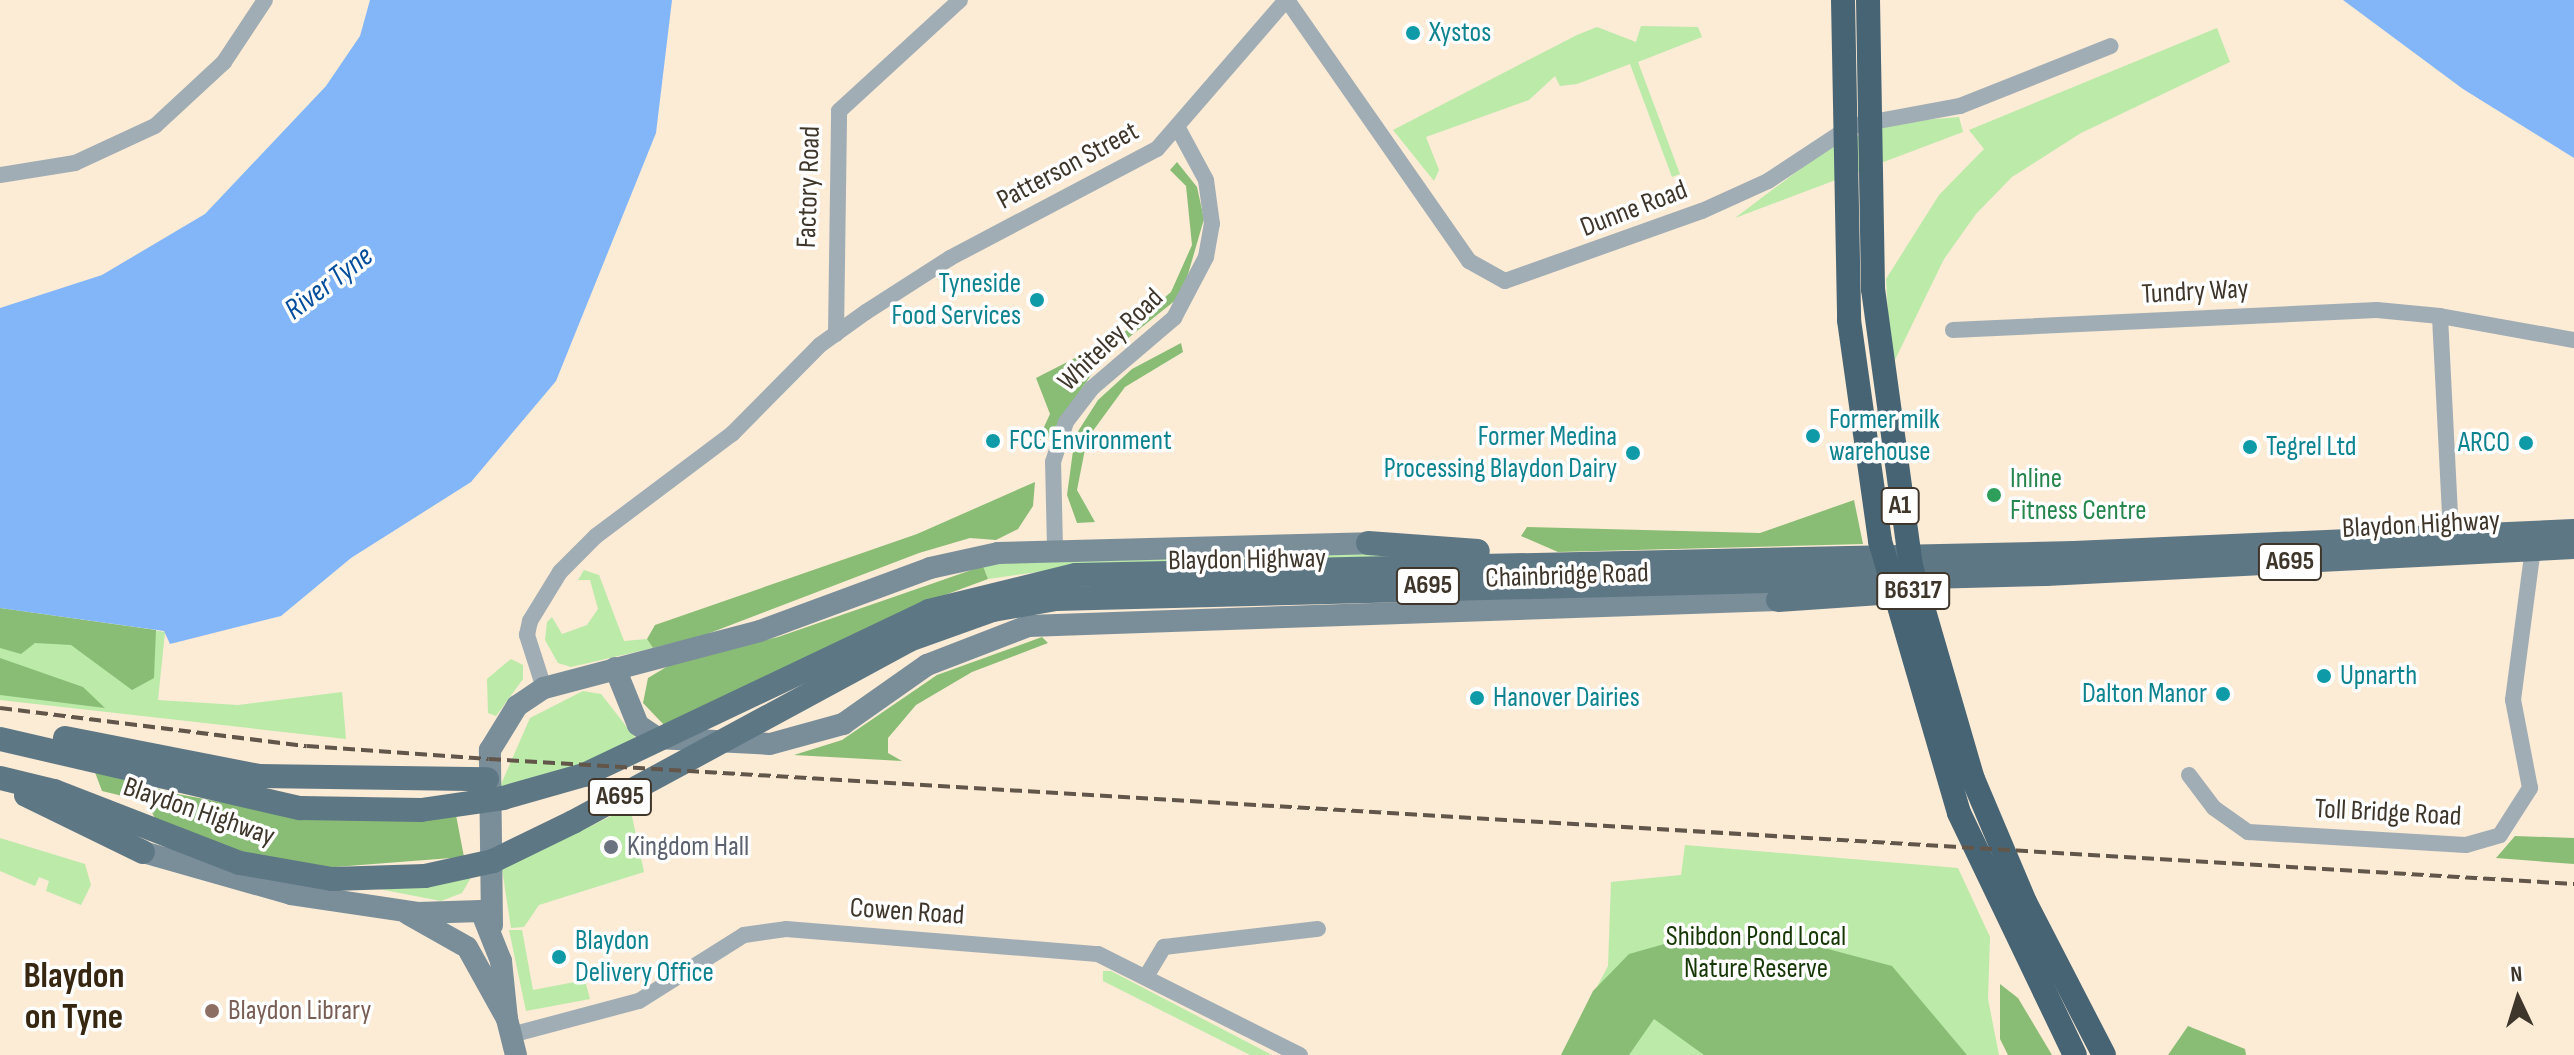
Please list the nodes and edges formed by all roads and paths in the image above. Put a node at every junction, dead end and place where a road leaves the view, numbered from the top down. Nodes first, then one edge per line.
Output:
1 (265, 0) edge
2 (960, 0) edge
3 (1286, 0) edge
4 (1843, 0) edge
5 (1868, 0) edge
6 (2111, 46) dead end
7 (1179, 130) junction
8 (0, 175) edge
9 (2440, 316) junction
10 (1953, 330) dead end
11 (836, 334) junction
12 (2574, 340) edge
13 (2574, 520) edge
14 (2574, 531) edge
15 (2499, 532) junction
16 (2451, 534) junction
17 (1368, 543) joint
18 (2574, 547) edge
19 (1055, 548) junction
20 (2533, 549) junction
21 (1564, 561) junction
22 (2046, 574) junction
23 (1778, 600) joint
24 (615, 668) junction
25 (544, 688) junction
26 (1, 739) edge
27 (2189, 775) dead end
28 (0, 779) edge
29 (487, 779) junction
30 (490, 850) junction
31 (143, 852) joint
32 (404, 911) junction
33 (467, 911) junction
34 (493, 928) junction
35 (1318, 929) dead end
36 (465, 946) junction
37 (1147, 975) junction
38 (511, 1036) edge
39 (1300, 1055) edge
40 (2075, 1055) edge
41 (2104, 1055) edge

1 - 8 street
2 - 11 street, Factory Road
3 - 6 street, Dunne Road
3 - 7 street, Patterson Street
4 - 40 highway, A1
5 - 41 highway, A1
7 - 11 street, Patterson Street
7 - 19 street, Whiteley Road
9 - 10 street, Tundry Way
9 - 12 street, Tundry Way
9 - 16 street
11 - 25 street, Patterson Street
13 - 15 main road, A695
14 - 15 main road, Blaydon Highway
15 - 16 main road, Blaydon Highway / A695
16 - 21 main road, Blaydon Highway / A695
17 - 19 main road
17 - 21 main road
18 - 20 main road, Blaydon Highway / A695
19 - 24 main road
20 - 22 main road, Blaydon Highway / A695
20 - 27 street, Toll Bridge Road
21 - 26 main road, Blaydon Highway / A695
22 - 23 main road, B6317
22 - 28 main road, Blaydon Highway / A695
23 - 24 main road, Chainbridge Road / B6317
24 - 25 main road
25 - 29 main road
26 - 29 main road
28 - 31 main road
29 - 30 main road
30 - 33 main road
30 - 34 main road
31 - 32 main road
32 - 33 main road
32 - 36 main road
33 - 34 main road
33 - 36 main road
34 - 36 main road
34 - 38 main road
35 - 37 street
36 - 38 main road
37 - 38 street, Cowen Road
37 - 39 street, Cowen Road

